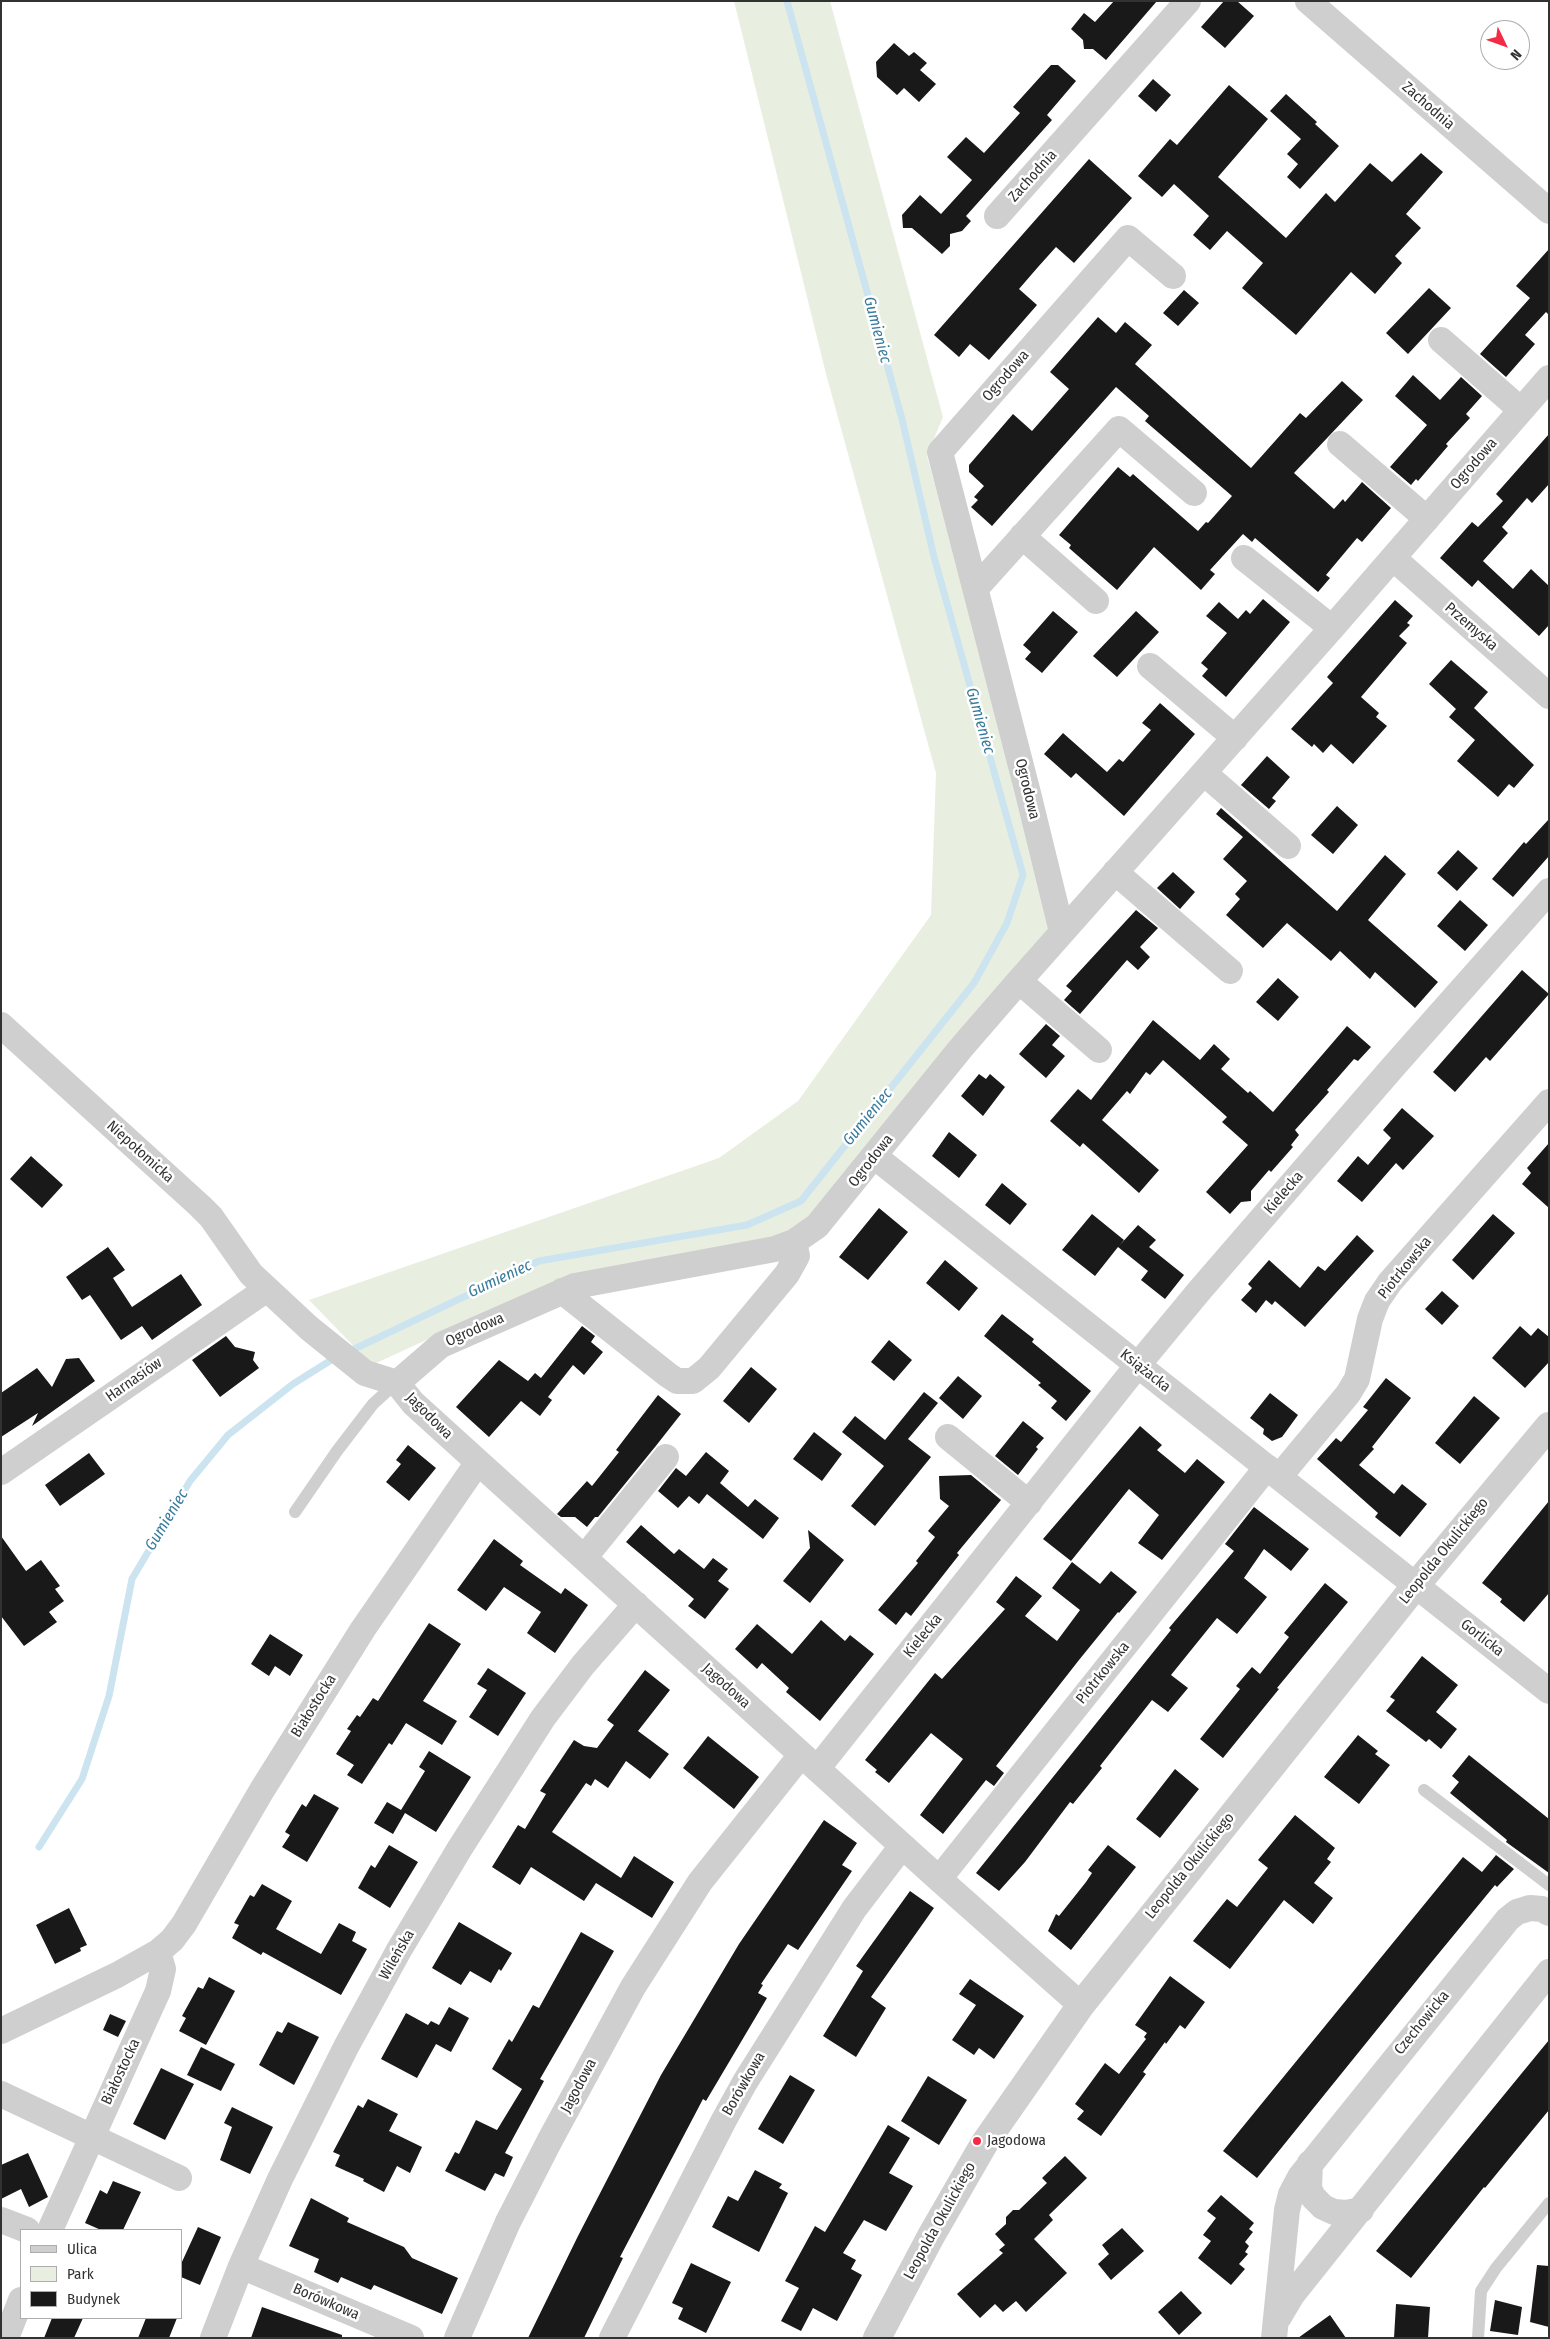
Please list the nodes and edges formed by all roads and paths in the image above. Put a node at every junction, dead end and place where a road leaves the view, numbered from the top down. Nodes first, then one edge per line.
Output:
1 (1188, 1) edge
2 (1308, 1) edge
3 (1549, 211) edge
4 (997, 216) dead end
5 (1173, 276) dead end
6 (1440, 340) dead end
7 (1549, 378) edge
8 (1521, 410) junction
9 (1340, 444) dead end
10 (1194, 493) dead end
11 (1427, 519) junction
12 (1022, 536) junction
13 (1244, 558) dead end
14 (1392, 558) junction
15 (976, 588) junction
16 (1096, 601) dead end
17 (1332, 628) junction
18 (1150, 666) dead end
19 (1549, 696) edge
20 (1235, 738) junction
21 (1204, 773) junction
22 (1288, 846) dead end
23 (1115, 872) junction
24 (1549, 891) edge
25 (1062, 932) junction
26 (1230, 971) dead end
27 (1019, 980) junction
28 (1, 1026) edge
29 (1098, 1050) dead end
30 (1549, 1102) edge
31 (874, 1156) junction
32 (794, 1242) junction
33 (267, 1289) junction
34 (562, 1292) junction
35 (1137, 1366) junction
36 (397, 1383) junction
37 (1549, 1426) edge
38 (948, 1437) dead end
39 (666, 1457) dead end
40 (478, 1462) junction
41 (1, 1472) edge
42 (1273, 1472) junction
43 (1030, 1503) junction
44 (295, 1512) dead end
45 (584, 1558) junction
46 (1416, 1586) junction
47 (636, 1604) junction
48 (1549, 1691) edge
49 (809, 1762) junction
50 (1424, 1790) dead end
51 (902, 1846) junction
52 (939, 1879) junction
53 (1549, 1885) edge
54 (1549, 1913) edge
55 (158, 1952) junction
56 (1549, 1972) edge
57 (1082, 2005) junction
58 (1, 2031) edge
59 (1, 2094) edge
60 (91, 2136) junction
61 (1310, 2163) junction
62 (179, 2178) dead end
63 (1549, 2203) edge
64 (1361, 2210) junction
65 (1, 2220) edge
66 (25, 2229) edge
67 (50, 2229) edge
68 (241, 2266) junction
69 (20, 2303) edge
70 (1276, 2329) edge
71 (6, 2338) edge
72 (213, 2338) edge
73 (411, 2338) edge
74 (457, 2338) edge
75 (612, 2338) edge
76 (877, 2338) edge
77 (1478, 2338) edge

1 - 4 street, Zachodnia
2 - 3 street, Zachodnia
5 - 15 street, Ogrodowa
6 - 8 street
7 - 8 street, Ogrodowa
8 - 11 street, Ogrodowa
9 - 11 street
10 - 12 street
11 - 14 street, Ogrodowa
12 - 15 street
12 - 16 street
13 - 17 street
14 - 17 street, Ogrodowa
14 - 19 street, Przemyska
15 - 25 street, Ogrodowa
17 - 20 street, Ogrodowa
18 - 20 street
20 - 21 street, Ogrodowa
21 - 22 street
21 - 23 street, Ogrodowa
23 - 25 street, Ogrodowa
23 - 26 street
24 - 35 street, Kielecka
25 - 27 street, Ogrodowa
27 - 29 street
27 - 31 street, Ogrodowa
28 - 33 street, Niepołomicka
30 - 42 street, Piotrkowska
31 - 32 street, Ogrodowa
31 - 35 street, Książacka
32 - 34 street, Ogrodowa
32 - 34 street
33 - 36 street, Jagodowa
33 - 41 street, Harnasiów
34 - 36 street, Ogrodowa
35 - 42 street, Książacka
35 - 43 street, Kielecka
36 - 40 street, Jagodowa
36 - 44 lane
37 - 46 street, Leopolda Okulickiego
38 - 43 street
39 - 45 street
40 - 45 street, Jagodowa
40 - 55 street, Białostocka
42 - 46 street, Książacka
42 - 52 street, Piotrkowska
43 - 49 street, Kielecka
45 - 47 street, Jagodowa
46 - 48 street, Gorlicka
46 - 57 street, Leopolda Okulickiego
47 - 49 street, Jagodowa
47 - 68 street, Wileńska
49 - 51 street, Jagodowa
49 - 74 street, Jagodowa
50 - 53 lane
51 - 52 street, Jagodowa
51 - 75 street, Borówkowa
52 - 57 street, Jagodowa
54 - 61 street, Czechowicka
55 - 58 street, Białostocka
55 - 60 street, Białostocka
56 - 64 street, Czechowicka
57 - 76 street, Leopolda Okulickiego
59 - 60 street
60 - 62 street
60 - 67 street, Białostocka
61 - 64 street
61 - 70 street, Czechowicka
63 - 77 lane
64 - 70 street, Czechowicka
65 - 66 street
68 - 72 street, Wileńska
68 - 73 street, Borówkowa
69 - 71 street

